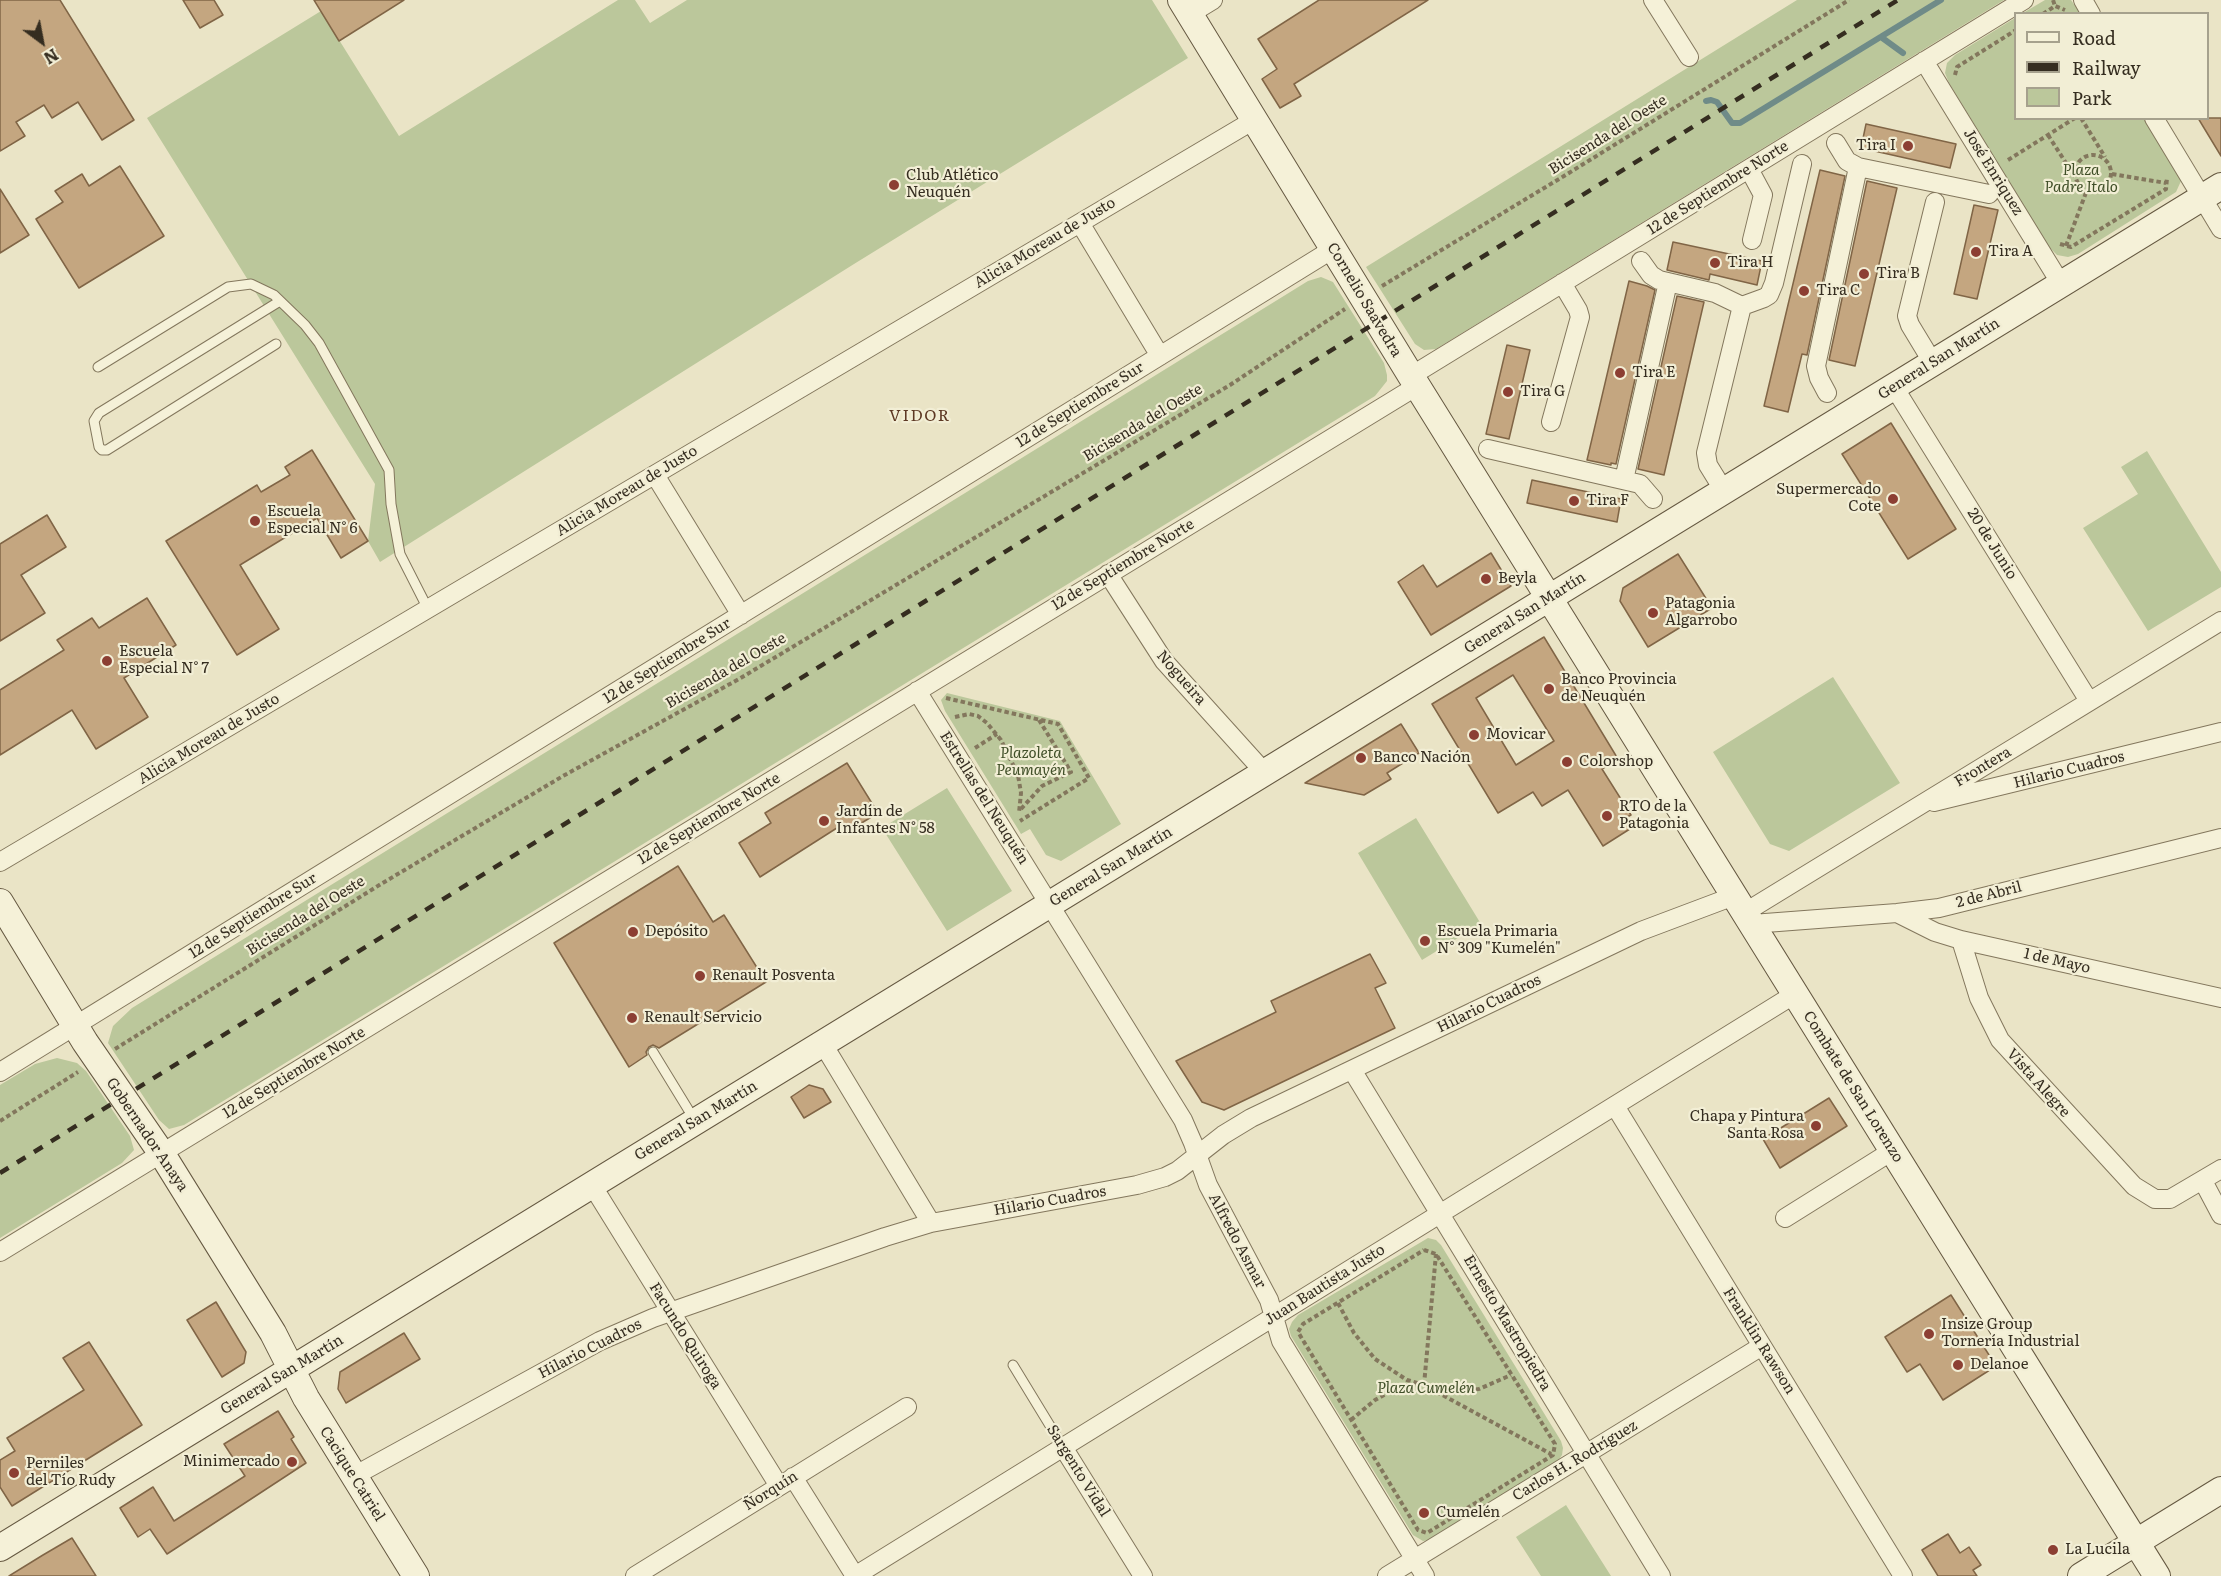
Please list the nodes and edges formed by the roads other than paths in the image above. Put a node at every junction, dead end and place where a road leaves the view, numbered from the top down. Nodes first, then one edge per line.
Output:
1 (1213, 0) edge
2 (1653, 0) edge
3 (2024, 0) edge
4 (1185, 7) edge
5 (1689, 57) dead end
6 (1924, 61) junction
7 (1254, 120) junction
8 (2156, 120) edge
9 (1836, 143) dead end
10 (1802, 164) dead end
11 (1858, 167) junction
12 (1749, 169) junction
13 (2212, 191) edge
14 (1989, 194) dead end
15 (1935, 202) dead end
16 (1080, 223) junction
17 (2221, 229) edge
18 (1752, 240) dead end
19 (1333, 249) junction
20 (1641, 261) dead end
21 (1668, 282) junction
22 (1562, 283) junction
23 (2061, 284) junction
24 (280, 301) junction
25 (1742, 306) junction
26 (276, 344) dead end
27 (1160, 356) junction
28 (1933, 363) junction
29 (98, 367) dead end
30 (1414, 381) junction
31 (1894, 387) junction
32 (1827, 393) dead end
33 (1551, 422) dead end
34 (1488, 449) dead end
35 (655, 475) junction
36 (1624, 480) junction
37 (1724, 491) junction
38 (1653, 499) dead end
39 (1108, 574) junction
40 (1549, 598) junction
41 (428, 609) junction
42 (741, 615) junction
43 (2221, 621) edge
44 (917, 691) junction
45 (2089, 701) junction
46 (2221, 732) edge
47 (1265, 773) junction
48 (1917, 807) junction
49 (2221, 838) edge
50 (0, 862) edge
51 (0, 902) edge
52 (1050, 905) junction
53 (1744, 911) junction
54 (1897, 913) junction
55 (1961, 940) junction
56 (1796, 994) junction
57 (2221, 998) edge
58 (75, 1026) junction
59 (823, 1044) junction
60 (653, 1052) dead end
61 (1352, 1070) junction
62 (0, 1072) edge
63 (1615, 1106) junction
64 (696, 1122) junction
65 (1892, 1151) junction
66 (162, 1154) junction
67 (1197, 1155) junction
68 (2221, 1169) edge
69 (2203, 1181) junction
70 (592, 1185) junction
71 (1440, 1214) junction
72 (2221, 1215) edge
73 (1785, 1218) dead end
74 (931, 1223) junction
75 (0, 1252) edge
76 (670, 1311) junction
77 (1274, 1317) junction
78 (1762, 1346) junction
79 (1013, 1365) dead end
80 (291, 1370) junction
81 (907, 1407) dead end
82 (1063, 1447) junction
83 (1587, 1454) junction
84 (354, 1476) junction
85 (786, 1482) junction
86 (2221, 1490) edge
87 (2136, 1542) junction
88 (0, 1548) edge
89 (1415, 1559) junction
90 (416, 1576) edge
91 (635, 1576) edge
92 (855, 1576) edge
93 (1143, 1576) edge
94 (1387, 1576) edge
95 (1425, 1576) edge
96 (1661, 1576) edge
97 (1903, 1576) edge
98 (2081, 1576) edge
99 (2157, 1576) edge

1 - 4 street
2 - 5 street
3 - 6 street, 12 de Septiembre Norte
4 - 7 main road, Cornelio Saavedra
6 - 12 street, 12 de Septiembre Norte
6 - 23 street, José Enriquez
7 - 16 street, Alicia Moreau de Justo
7 - 19 main road, Cornelio Saavedra
8 - 13 street
9 - 11 street
10 - 25 street
11 - 14 street
11 - 32 street
12 - 18 street
12 - 22 street, 12 de Septiembre Norte
13 - 17 street
13 - 23 main road, General San Martín
15 - 28 street
16 - 27 street
16 - 35 street, Alicia Moreau de Justo
19 - 27 street, 12 de Septiembre Sur
19 - 30 main road, Cornelio Saavedra
20 - 21 street
21 - 25 street
21 - 36 street
22 - 30 street, 12 de Septiembre Norte
22 - 33 street
23 - 28 main road, General San Martín
24 - 26 lane
24 - 29 lane
24 - 41 lane
25 - 37 street
27 - 42 street, 12 de Septiembre Sur
28 - 31 main road, General San Martín
30 - 39 street, 12 de Septiembre Norte
30 - 40 main road, Cornelio Saavedra
31 - 37 main road, General San Martín
31 - 45 street, 20 de Junio
34 - 36 street
35 - 41 street, Alicia Moreau de Justo
35 - 42 street
36 - 38 street
37 - 40 main road, General San Martín
39 - 44 street, 12 de Septiembre Norte
39 - 47 street, Nogueira
40 - 47 main road, General San Martín
40 - 53 main road, Combate de San Lorenzo
41 - 50 street, Alicia Moreau de Justo
42 - 58 street, 12 de Septiembre Sur
43 - 45 street, Frontera
44 - 52 street, Estrellas del Neuquén
44 - 66 street, 12 de Septiembre Norte
45 - 48 street, Frontera
46 - 48 street, Hilario Cuadros
47 - 52 main road, General San Martín
48 - 53 street, Frontera
49 - 54 street, 2 de Abril
51 - 58 main road, Gobernador Anaya
52 - 59 main road, General San Martín
52 - 67 street, Alfredo Asmar
53 - 54 street, 2 de Abril
53 - 56 main road, Combate de San Lorenzo
53 - 61 street, Hilario Cuadros
54 - 55 street, 1 de Mayo
55 - 57 street, 1 de Mayo
55 - 69 street, Vista Alegre
56 - 63 street, Juan Bautista Justo
56 - 65 main road, Combate de San Lorenzo
58 - 62 street, 12 de Septiembre Sur
58 - 66 main road, Gobernador Anaya
59 - 64 main road, General San Martín
59 - 74 street
60 - 64 lane
61 - 67 street, Hilario Cuadros
61 - 71 street, Ernesto Mastropiedra
63 - 71 street, Juan Bautista Justo
63 - 78 street, Franklin Rawson
64 - 70 main road, General San Martín
65 - 73 street
65 - 87 main road, Combate de San Lorenzo
66 - 75 street, 12 de Septiembre Norte
66 - 80 main road, Gobernador Anaya
67 - 74 street, Hilario Cuadros
67 - 77 street, Alfredo Asmar
68 - 69 street
69 - 72 street
70 - 76 street, Facundo Quiroga
70 - 80 main road, General San Martín
71 - 77 street, Juan Bautista Justo
71 - 83 street, Ernesto Mastropiedra
74 - 76 street, Hilario Cuadros
76 - 84 street, Hilario Cuadros
76 - 85 street, Facundo Quiroga
77 - 82 street, Juan Bautista Justo
77 - 89 street, Alfredo Asmar
78 - 83 street, Carlos H. Rodríguez
78 - 97 street, Franklin Rawson
79 - 82 lane, Sargento Vidal
80 - 84 main road, Cacique Catriel
80 - 88 main road, General San Martín
81 - 85 street, Ñorquín
82 - 92 street, Juan Bautista Justo
82 - 93 street, Sargento Vidal
83 - 89 street, Carlos H. Rodríguez
83 - 96 street, Ernesto Mastropiedra
84 - 90 main road, Cacique Catriel
85 - 91 street, Ñorquín
85 - 92 street, Facundo Quiroga
86 - 87 main road
87 - 98 main road
87 - 99 main road, Combate de San Lorenzo
89 - 94 street, Carlos H. Rodríguez
89 - 95 street, Alfredo Asmar

